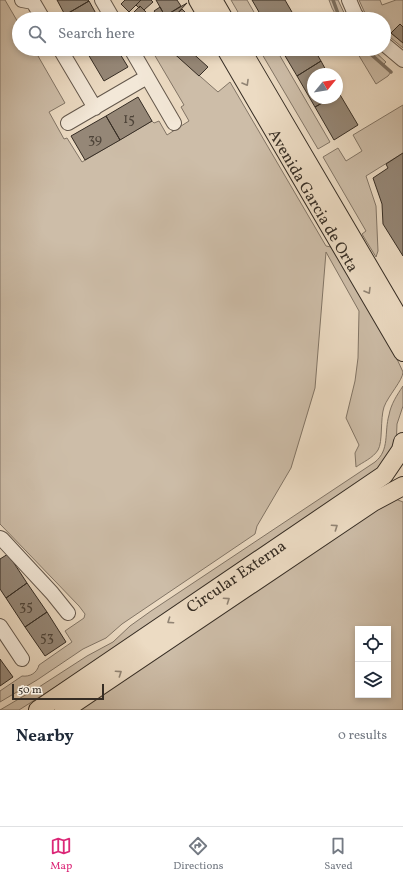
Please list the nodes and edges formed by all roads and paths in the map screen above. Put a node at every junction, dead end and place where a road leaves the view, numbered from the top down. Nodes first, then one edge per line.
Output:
1 (22, 0) edge
2 (102, 0) edge
3 (198, 0) edge
4 (213, 0) edge
5 (349, 0) edge
6 (38, 12) edge
7 (109, 12) edge
8 (205, 12) edge
9 (220, 12) edge
10 (354, 12) edge
11 (391, 50) edge
12 (64, 56) edge
13 (135, 56) edge
14 (230, 56) edge
15 (246, 56) edge
16 (403, 60) edge
17 (147, 77) junction
18 (95, 108) junction
19 (68, 123) dead end
20 (174, 123) dead end
21 (403, 325) edge
22 (403, 352) edge
23 (403, 442) edge
24 (403, 486) edge
25 (0, 538) edge
26 (68, 613) dead end
27 (0, 626) edge
28 (22, 659) dead end
29 (59, 704) edge
30 (28, 710) edge
31 (38, 710) edge

1 - 6 street
2 - 7 street
3 - 8 main road
4 - 9 main road
5 - 10 street
11 - 16 street
12 - 18 street
13 - 17 street
14 -> 22 main road, Avenida Garcia de Orta
15 - 21 main road, Avenida Garcia de Orta
17 - 18 street
17 - 20 street
18 - 19 street
23 -> 29 main road, Circular Externa
29 -> 24 main road, Circular Externa
25 - 26 street
27 - 28 street
29 - 30 street, Circular Externa
29 - 31 main road, Circular Externa

